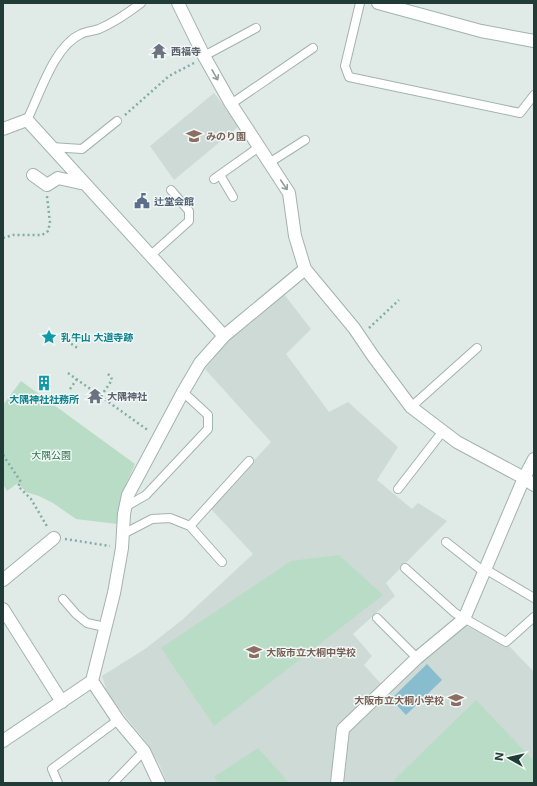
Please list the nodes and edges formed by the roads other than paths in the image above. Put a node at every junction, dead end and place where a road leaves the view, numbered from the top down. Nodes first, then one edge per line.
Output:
1 (141, 3) edge
2 (178, 3) edge
3 (360, 3) edge
4 (378, 3) edge
5 (256, 28) dead end
6 (534, 41) edge
7 (313, 48) dead end
8 (204, 57) junction
9 (534, 95) edge
10 (231, 104) junction
11 (27, 120) junction
12 (117, 121) road end
13 (3, 129) edge
14 (305, 140) dead end
15 (51, 147) junction
16 (259, 147) junction
17 (269, 163) junction
18 (33, 175) dead end
19 (85, 184) junction
20 (171, 190) dead end
21 (233, 197) dead end
22 (150, 256) junction
23 (305, 269) junction
24 (224, 336) junction
25 (477, 348) dead end
26 (183, 392) junction
27 (411, 407) junction
28 (443, 431) junction
29 (534, 459) edge
30 (249, 460) dead end
31 (529, 481) edge
32 (398, 489) dead end
33 (125, 507) junction
34 (190, 526) junction
35 (123, 534) junction
36 (54, 538) road end
37 (446, 542) dead end
38 (222, 562) dead end
39 (405, 568) dead end
40 (485, 571) junction
41 (3, 580) edge
42 (534, 598) edge
43 (63, 599) dead end
44 (3, 609) edge
45 (534, 617) edge
46 (377, 618) dead end
47 (464, 619) junction
48 (105, 627) junction
49 (417, 658) junction
50 (92, 681) junction
51 (62, 702) junction
52 (118, 720) junction
53 (3, 741) edge
54 (144, 751) junction
55 (58, 783) edge
56 (113, 783) edge
57 (159, 783) edge
58 (336, 783) edge

1 - 11 lane
2 - 8 street
3 - 9 lane
4 - 6 street
5 - 8 lane
7 - 10 lane
8 -> 10 street
10 - 16 street
11 - 13 street
11 - 15 street
12 - 15 lane
14 - 17 lane
15 - 19 street
16 - 17 street
16 - 21 lane
17 -> 23 street
18 - 19 street
19 - 22 street
20 - 22 lane
22 - 24 street
23 - 24 street
23 - 27 street
24 - 26 street
25 - 27 lane
26 - 33 street
26 - 33 lane
27 - 28 street
28 - 31 street
28 - 32 lane
29 - 31 street
30 - 34 lane
31 - 40 street
33 - 35 street
34 - 35 lane
34 - 38 lane
35 - 48 street
36 - 41 street
37 - 40 lane
39 - 47 lane
40 - 42 lane
40 - 47 street
43 - 48 lane
44 - 51 street
45 - 47 lane
46 - 49 lane
47 - 49 street
48 - 50 street
49 - 58 street
50 - 51 street
50 - 52 street
51 - 53 street
52 - 54 street
52 - 55 lane
54 - 56 lane
54 - 57 street

